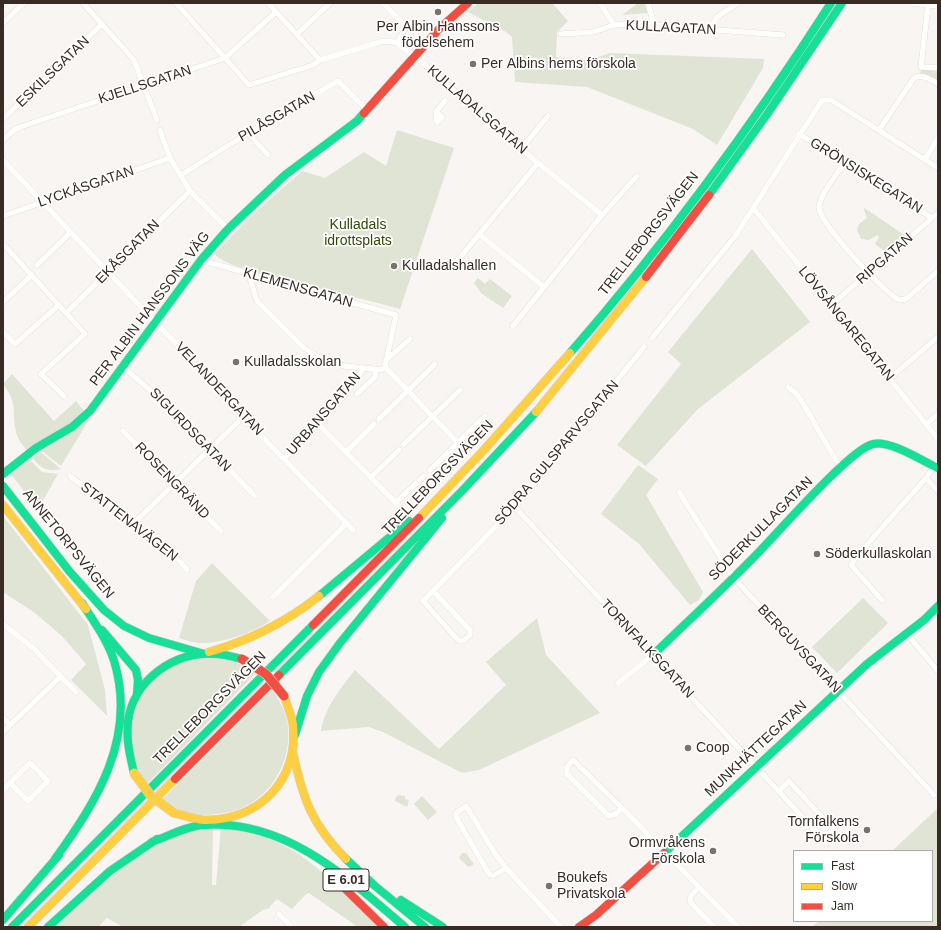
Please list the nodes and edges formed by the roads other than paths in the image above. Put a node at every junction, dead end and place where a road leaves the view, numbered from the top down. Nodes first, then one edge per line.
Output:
1 (24, 3) edge
2 (83, 3) edge
3 (176, 3) edge
4 (268, 3) edge
5 (330, 3) edge
6 (383, 3) edge
7 (468, 3) edge
8 (600, 3) edge
9 (648, 3) edge
10 (738, 3) edge
11 (831, 3) edge
12 (842, 3) edge
13 (912, 3) edge
14 (928, 5) junction
15 (938, 6) edge
16 (276, 12) junction
17 (3, 23) edge
18 (102, 24) junction
19 (654, 25) junction
20 (614, 26) junction
21 (710, 29) junction
22 (297, 34) junction
23 (561, 34) dead end
24 (783, 35) dead end
25 (397, 43) junction
26 (415, 57) junction
27 (225, 58) junction
28 (320, 60) junction
29 (938, 68) edge
30 (938, 84) edge
31 (145, 85) junction
32 (445, 101) dead end
33 (368, 111) junction
34 (436, 112) dead end
35 (548, 116) dead end
36 (3, 119) edge
37 (157, 120) dead end
38 (160, 130) dead end
39 (879, 130) junction
40 (248, 133) junction
41 (800, 134) junction
42 (938, 138) edge
43 (3, 140) edge
44 (521, 149) junction
45 (268, 155) dead end
46 (170, 158) junction
47 (924, 159) junction
48 (3, 160) edge
49 (538, 163) junction
50 (844, 163) junction
51 (938, 168) edge
52 (181, 175) junction
53 (637, 176) dead end
54 (190, 191) junction
55 (44, 202) junction
56 (754, 209) junction
57 (938, 213) edge
58 (3, 216) edge
59 (602, 216) junction
60 (932, 218) junction
61 (228, 229) junction
62 (71, 232) junction
63 (479, 234) junction
64 (4, 245) edge
65 (201, 260) junction
66 (37, 265) dead end
67 (453, 266) dead end
68 (938, 271) edge
69 (109, 272) junction
70 (869, 274) junction
71 (32, 275) junction
72 (249, 275) junction
73 (544, 287) junction
74 (3, 302) edge
75 (59, 305) junction
76 (831, 305) junction
77 (66, 313) junction
78 (155, 322) junction
79 (513, 326) dead end
80 (3, 332) edge
81 (938, 337) edge
82 (652, 338) dead end
83 (410, 339) dead end
84 (644, 347) dead end
85 (386, 360) junction
86 (435, 364) dead end
87 (122, 366) junction
88 (363, 368) junction
89 (385, 368) junction
90 (376, 369) junction
91 (890, 378) junction
92 (788, 387) dead end
93 (408, 390) junction
94 (460, 390) dead end
95 (357, 394) dead end
96 (64, 396) dead end
97 (938, 414) edge
98 (485, 416) dead end
99 (243, 417) junction
100 (432, 417) junction
101 (379, 419) dead end
102 (318, 424) junction
103 (374, 424) dead end
104 (926, 424) junction
105 (123, 431) dead end
106 (938, 439) edge
107 (404, 444) dead end
108 (460, 445) junction
109 (209, 450) junction
110 (398, 450) dead end
111 (346, 452) junction
112 (284, 459) junction
113 (937, 465) edge
114 (841, 469) junction
115 (430, 470) dead end
116 (3, 474) edge
117 (70, 476) dead end
118 (424, 476) dead end
119 (371, 477) junction
120 (926, 478) junction
121 (175, 483) junction
122 (3, 486) edge
123 (462, 491) junction
124 (938, 491) edge
125 (679, 492) dead end
126 (254, 496) dead end
127 (433, 504) junction
128 (3, 505) edge
129 (515, 507) junction
130 (347, 523) junction
131 (132, 525) junction
132 (353, 530) dead end
133 (221, 531) dead end
134 (187, 570) dead end
135 (733, 577) junction
136 (433, 591) junction
137 (273, 597) dead end
138 (882, 600) dead end
139 (82, 604) junction
140 (938, 606) edge
141 (3, 624) edge
142 (907, 634) junction
143 (205, 652) junction
144 (653, 655) junction
145 (938, 671) edge
146 (60, 676) junction
147 (618, 683) dead end
148 (76, 692) dead end
149 (839, 692) junction
150 (137, 694) junction
151 (3, 718) edge
152 (10, 725) junction
153 (3, 732) edge
154 (126, 738) junction
155 (295, 739) junction
156 (293, 753) junction
157 (757, 767) junction
158 (10, 783) junction
159 (3, 790) edge
160 (779, 791) junction
161 (934, 795) dead end
162 (622, 808) junction
163 (225, 820) junction
164 (209, 821) junction
165 (319, 825) junction
166 (284, 838) junction
167 (152, 842) junction
168 (664, 853) junction
169 (55, 859) junction
170 (506, 868) junction
171 (699, 887) junction
172 (279, 914) dead end
173 (596, 915) junction
174 (3, 920) edge
175 (12, 927) edge
176 (28, 927) edge
177 (48, 927) edge
178 (292, 927) edge
179 (384, 927) edge
180 (405, 927) edge
181 (425, 927) edge
182 (443, 927) edge
183 (561, 927) edge
184 (579, 927) edge
185 (587, 927) edge
186 (714, 927) edge
187 (738, 927) edge

1 - 17 street
2 - 18 street
3 - 27 street
4 - 16 street
5 - 22 street
6 - 25 street
7 - 26 main road, PER ALBIN HANSSONS VÄG
8 - 20 street
9 - 19 street
10 - 21 street
11 - 127 main road, TRELLEBORGSVÄGEN
12 - 123 main road, TRELLEBORGSVÄGEN
13 - 14 street
14 - 15 street
14 - 29 street
16 - 22 street
16 - 27 street, KJELLSGATAN
18 - 31 street
18 - 36 street, ESKILSGATAN
19 - 20 street, KULLAGATAN
19 - 21 street, KULLAGATAN
20 - 23 street, KULLAGATAN
21 - 24 street, KULLAGATAN
22 - 28 street
25 - 26 street, KULLADALSGATAN
25 - 28 street
26 - 33 main road, PER ALBIN HANSSONS VÄG
26 - 44 street, KULLADALSGATAN
27 - 28 street
27 - 31 street, KJELLSGATAN
30 - 39 street
31 - 37 street
31 - 43 street, KJELLSGATAN
32 - 34 street
33 - 40 street, PILÅSGATAN
33 - 61 main road, PER ALBIN HANSSONS VÄG
35 - 44 street
38 - 46 street
39 - 41 street
39 - 47 street
40 - 45 street
40 - 52 street, PILÅSGATAN
41 - 50 street, GRÖNSISKEGATAN
41 - 56 street
42 - 47 street
44 - 49 street, KULLADALSGATAN
46 - 52 street
46 - 55 street, LYCKÅSGATAN
47 - 51 street
48 - 55 street, VELANDERGATAN
49 - 59 street, KULLADALSGATAN
49 - 63 street, KULLADALSGATAN
50 - 60 street, GRÖNSISKEGATAN
50 - 70 street
52 - 54 street
53 - 59 street
54 - 61 street
54 - 69 street, EKÅSGATAN
55 - 58 street, LYCKÅSGATAN
55 - 62 street, VELANDERGATAN
56 - 76 street, LÖVSÅNGAREGATAN
56 - 82 street
57 - 60 street, RIPGATAN
59 - 73 street
60 - 70 street, RIPGATAN
61 - 65 main road, PER ALBIN HANSSONS VÄG
62 - 66 street
62 - 69 street, VELANDERGATAN
63 - 67 street, KULLADALSGATAN
63 - 73 street
64 - 71 street
65 - 72 street, KLEMENSGATAN
65 - 78 main road, PER ALBIN HANSSONS VÄG
68 - 70 street
69 - 77 street, EKÅSGATAN
69 - 78 street, VELANDERGATAN
70 - 76 street, RIPGATAN
71 - 74 street
71 - 75 street
72 - 85 street, KLEMENSGATAN
72 - 88 street
73 - 79 street
75 - 77 street
75 - 80 street
76 - 91 street, LÖVSÅNGAREGATAN
77 - 96 street
78 - 87 main road, PER ALBIN HANSSONS VÄG
78 - 99 street, VELANDERGATAN
81 - 91 street
83 - 85 street
84 - 129 street, SÖDRA GULSPARVSGATAN
85 - 89 street
86 - 93 street
87 - 109 street, SIGURDSGATAN
87 - 116 main road, PER ALBIN HANSSONS VÄG
88 - 90 street
88 - 102 street, URBANSGATAN
89 - 90 street
89 - 93 street
90 - 95 street
91 - 104 street, LÖVSÅNGAREGATAN
92 - 114 street
93 - 100 street
93 - 101 street
94 - 100 street
97 - 104 street
98 - 108 street
99 - 109 street
99 - 112 street, VELANDERGATAN
100 - 107 street
100 - 108 street
102 - 111 street
102 - 112 street, URBANSGATAN
103 - 111 street
104 - 106 street, LÖVSÅNGAREGATAN
105 - 121 street, ROSENGRÄND
108 - 115 street
109 - 121 street
109 - 126 street, SIGURDSGATAN
110 - 119 street
111 - 119 street
112 - 130 street, VELANDERGATAN
113 - 114 main road, SÖDERKULLAGATAN
113 - 120 street
114 - 135 main road, SÖDERKULLAGATAN
117 - 131 street, STATTENAVÄGEN
118 - 119 street
120 - 124 street
120 - 138 street
121 - 131 street
121 - 133 street, ROSENGRÄND
122 - 143 main road, ANNETORPSVÄGEN
123 - 155 main road
123 - 176 main road, TRELLEBORGSVÄGEN
125 - 135 street, BERGUVSGATAN
127 - 143 main road
127 - 175 main road, TRELLEBORGSVÄGEN
128 - 139 main road, ANNETORPSVÄGEN
129 - 136 street, SÖDRA GULSPARVSGATAN
129 - 144 street, TORNFALKSGATAN
130 - 132 street, VELANDERGATAN
130 - 137 street
131 - 134 street, STATTENAVÄGEN
135 - 144 main road, SÖDERKULLAGATAN
135 - 149 street, BERGUVSGATAN
136 - 136 street, SÖDRA GULSPARVSGATAN
139 - 150 main road, ANNETORPSVÄGEN
139 - 169 main road
140 - 142 main road, MUNKHÄTTEGATAN
141 - 146 street
142 - 145 street
142 - 149 main road, MUNKHÄTTEGATAN
143 - 150 main road
143 - 155 main road, bridge
144 - 147 street, SÖDERKULLAGATAN
144 - 157 street, TORNFALKSGATAN
146 - 148 street
146 - 152 street
149 - 157 main road, MUNKHÄTTEGATAN
149 - 161 street, BERGUVSGATAN
150 - 154 main road
151 - 152 street
152 - 153 street
154 - 164 main road, bridge
154 - 169 main road
155 - 156 main road
156 - 163 main road
156 - 165 main road, E 6.01
157 - 160 street, TORNFALKSGATAN
157 - 168 main road, MUNKHÄTTEGATAN
158 - 158 street
158 - 159 street
160 - 160 street, TORNFALKSGATAN
162 - 162 street
162 - 168 street
163 - 164 main road
163 - 166 main road
164 - 167 main road
165 - 181 main road, E 6.01
165 - 182 main road
166 - 167 main road, E 6.01
166 - 179 main road
166 - 180 main road, E 6.01
167 - 177 main road
168 - 171 street
168 - 173 main road, MUNKHÄTTEGATAN
169 - 174 main road
170 - 170 street
170 - 183 street
171 - 186 street
171 - 187 street
172 - 178 street
173 - 184 main road, MUNKHÄTTEGATAN
173 - 185 main road, MUNKHÄTTEGATAN

